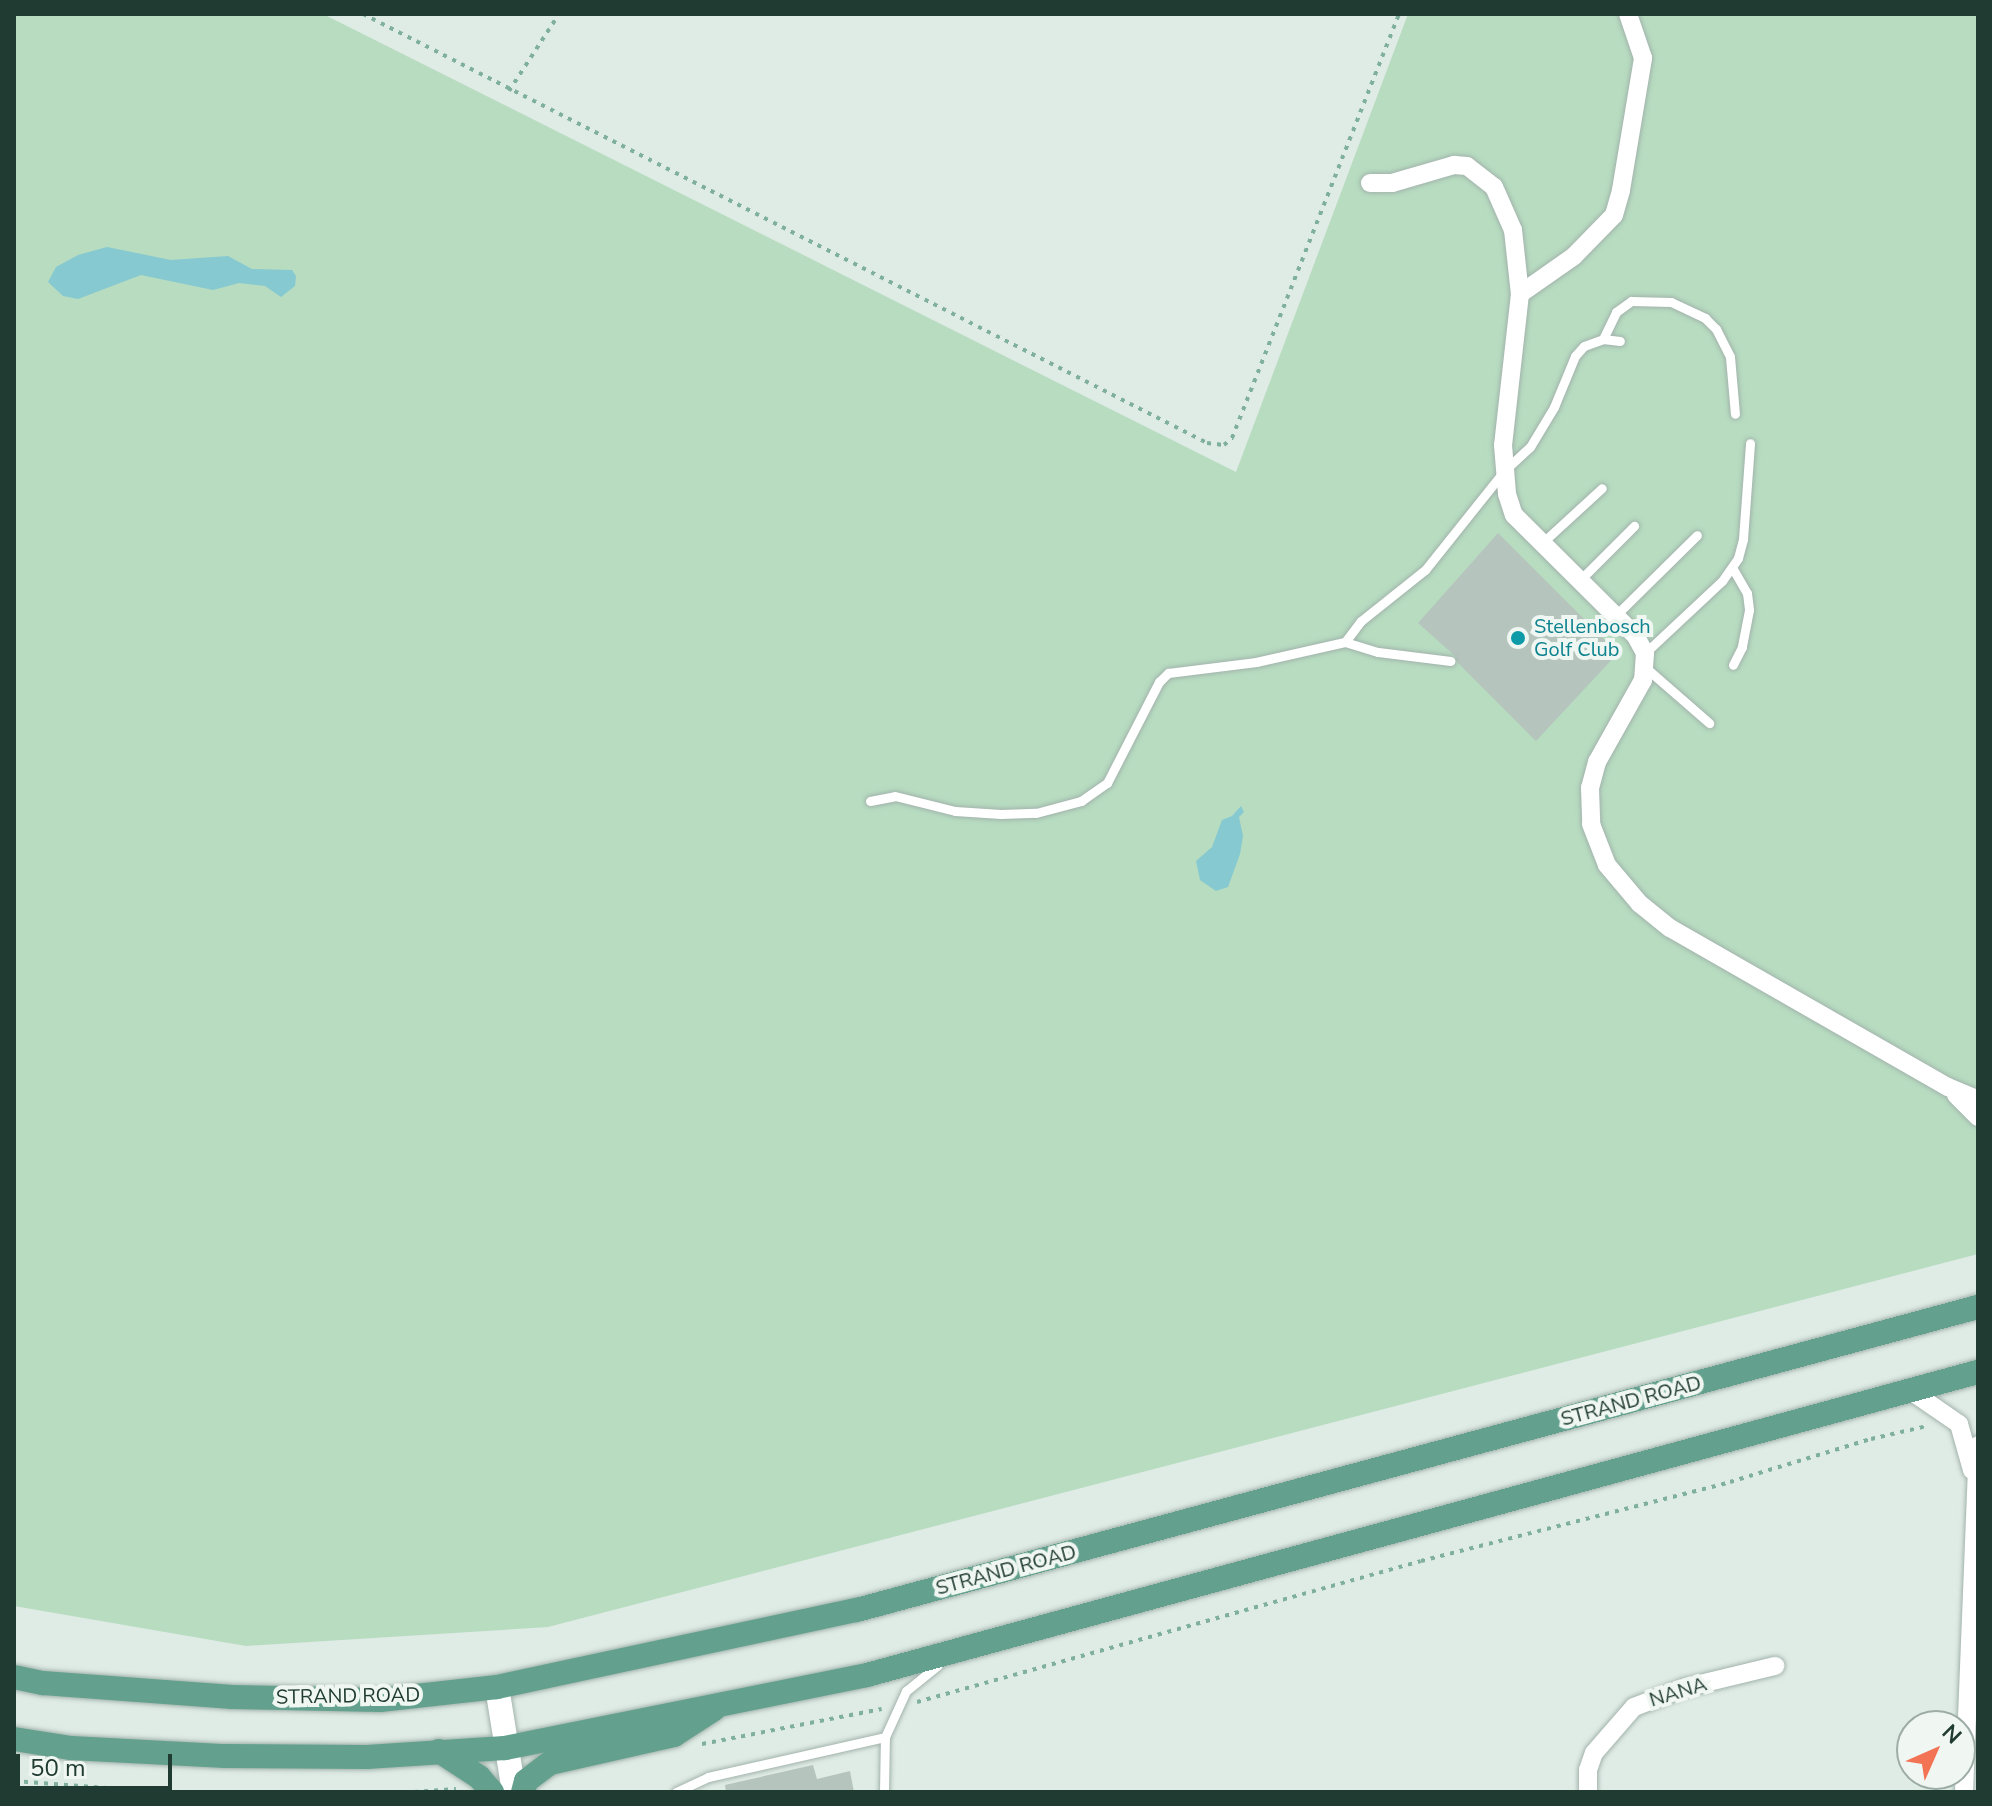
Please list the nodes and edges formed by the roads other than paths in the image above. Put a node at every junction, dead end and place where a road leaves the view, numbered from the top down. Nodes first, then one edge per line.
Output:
1 (1628, 14) edge
2 (1370, 183) dead end
3 (1520, 294) junction
4 (1603, 339) junction
5 (1620, 341) dead end
6 (1735, 414) dead end
7 (1750, 443) dead end
8 (1504, 471) junction
9 (1602, 488) dead end
10 (1634, 526) dead end
11 (1697, 535) dead end
12 (1542, 543) junction
13 (1733, 569) junction
14 (1579, 581) junction
15 (1615, 616) junction
16 (1345, 642) junction
17 (1450, 661) dead end
18 (1646, 661) junction
19 (1733, 665) dead end
20 (1709, 723) dead end
21 (870, 801) dead end
22 (1948, 1087) junction
23 (1975, 1096) edge
24 (1978, 1117) edge
25 (1978, 1307) edge
26 (1978, 1350) edge
27 (1970, 1374) edge
28 (1908, 1389) junction
29 (1978, 1445) edge
30 (1974, 1476) junction
31 (1973, 1643) edge
32 (972, 1645) junction
33 (1775, 1666) dead end
34 (14, 1677) edge
35 (497, 1687) junction
36 (719, 1705) junction
37 (885, 1737) junction
38 (14, 1739) edge
39 (505, 1748) junction
40 (439, 1751) junction
41 (499, 1791) edge
42 (523, 1792) edge
43 (676, 1792) edge
44 (884, 1792) edge
45 (1588, 1792) edge
46 (1964, 1792) edge

1 - 3 street
2 - 3 street
3 - 8 street
4 - 5 lane
4 - 6 lane
4 - 8 lane
7 - 13 lane
8 - 12 street
8 - 16 lane
9 - 12 lane
10 - 14 lane
11 - 15 lane
12 - 14 street
13 - 18 lane
13 - 19 lane
14 - 15 street
15 - 18 street
16 - 17 lane
16 - 21 lane
18 - 20 lane
18 - 22 street
22 - 23 street
22 - 24 street
25 - 35 main road, STRAND ROAD
26 - 27 main road
27 - 28 main road
28 - 30 street
28 - 32 main road
29 - 30 street
30 - 31 street
31 - 46 street
32 - 36 main road
32 - 37 lane
33 - 45 street, NANA
34 - 35 main road, STRAND ROAD
35 - 39 street
36 - 39 main road
36 - 42 main road
37 - 43 lane
37 - 44 lane
38 - 40 main road
39 - 40 main road
39 - 41 street
40 - 41 main road

